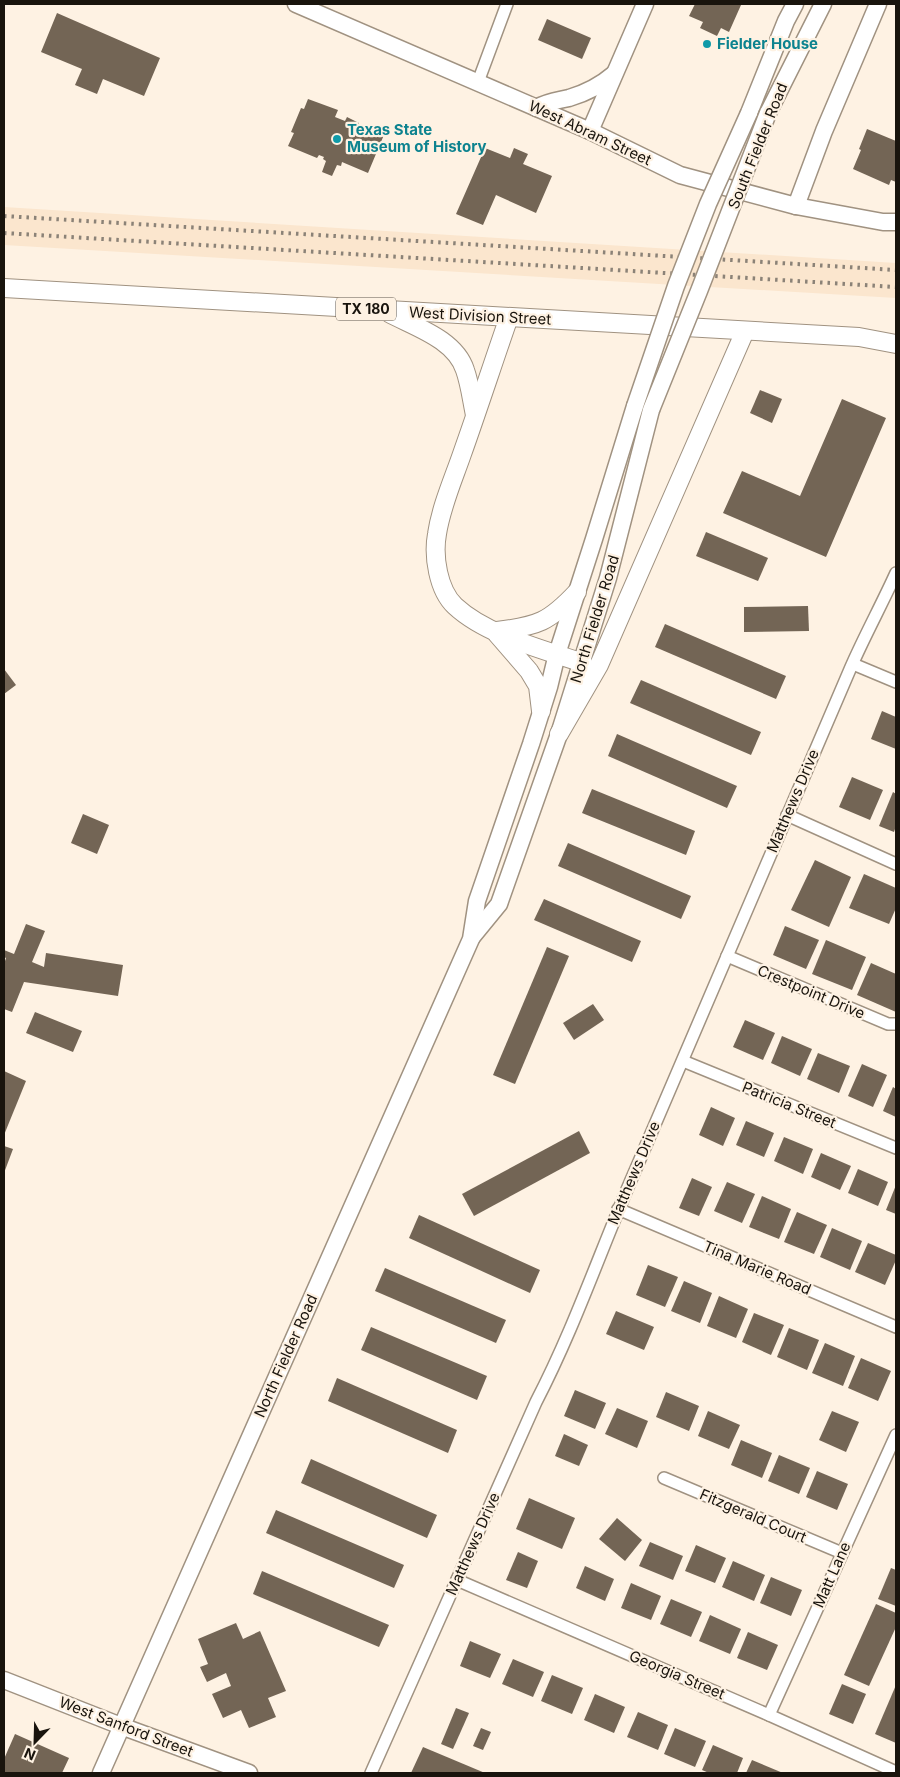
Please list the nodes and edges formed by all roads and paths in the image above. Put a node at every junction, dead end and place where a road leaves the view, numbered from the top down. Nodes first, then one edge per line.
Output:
1 (296, 4) edge
2 (507, 4) edge
3 (645, 4) edge
4 (795, 4) edge
5 (823, 4) edge
6 (878, 4) edge
7 (615, 72) junction
8 (478, 82) junction
9 (536, 108) junction
10 (590, 131) junction
11 (796, 206) junction
12 (896, 222) edge
13 (676, 286) joint
14 (4, 288) edge
15 (699, 291) joint
16 (384, 310) junction
17 (509, 317) junction
18 (746, 331) junction
19 (896, 344) edge
20 (475, 416) junction
21 (895, 577) edge
22 (577, 592) junction
23 (495, 631) junction
24 (557, 654) junction
25 (583, 663) junction
26 (852, 664) junction
27 (896, 682) edge
28 (541, 711) junction
29 (559, 734) junction
30 (787, 815) junction
31 (896, 864) edge
32 (471, 939) junction
33 (727, 956) junction
34 (896, 1024) edge
35 (683, 1061) junction
36 (896, 1148) edge
37 (618, 1209) junction
38 (896, 1327) edge
39 (896, 1435) edge
40 (664, 1478) dead end
41 (842, 1553) junction
42 (456, 1580) junction
43 (4, 1680) edge
44 (769, 1715) junction
45 (121, 1726) junction
46 (896, 1772) edge
47 (101, 1773) edge
48 (249, 1773) edge
49 (371, 1773) edge

1 - 8 main road, West Abram Street
2 - 8 street
3 - 7 main road
4 - 13 main road, South Fielder Road, bridge
5 - 15 main road, South Fielder Road, bridge
6 - 11 main road
7 - 9 main road
7 - 10 main road
8 - 9 main road, West Abram Street
9 - 10 main road, West Abram Street
10 - 11 main road, West Abram Street
11 - 12 main road, West Abram Street
13 - 22 main road, North Fielder Road, bridge
14 - 16 main road, West Division Street / TX 180
15 - 25 main road, North Fielder Road, bridge
16 - 17 main road, West Division Street / TX 180
16 - 20 main road
17 - 18 main road, West Division Street / TX 180
17 - 20 main road
18 - 19 main road, West Division Street / TX 180
18 - 29 main road
20 - 23 main road
21 - 26 street, Matthews Drive
22 - 23 main road
22 - 24 main road, North Fielder Road
23 - 24 main road
23 - 28 main road
24 - 25 main road
24 - 28 main road, North Fielder Road
25 - 29 main road, North Fielder Road
26 - 27 street
26 - 30 street, Matthews Drive
28 - 32 main road, North Fielder Road
29 - 32 main road, North Fielder Road
30 - 31 street
30 - 33 street, Matthews Drive
32 - 45 main road, North Fielder Road
33 - 34 street, Crestpoint Drive
33 - 35 street, Matthews Drive
35 - 36 street, Patricia Street
35 - 37 street, Matthews Drive
37 - 38 street, Tina Marie Road
37 - 42 street, Matthews Drive
39 - 41 street, Matt Lane
40 - 41 street, Fitzgerald Court
41 - 44 street, Matt Lane
42 - 44 street, Georgia Street
42 - 49 street, Matthews Drive
43 - 45 main road, West Sanford Street
44 - 46 street, Georgia Street
45 - 47 main road, North Fielder Road
45 - 48 main road, West Sanford Street

